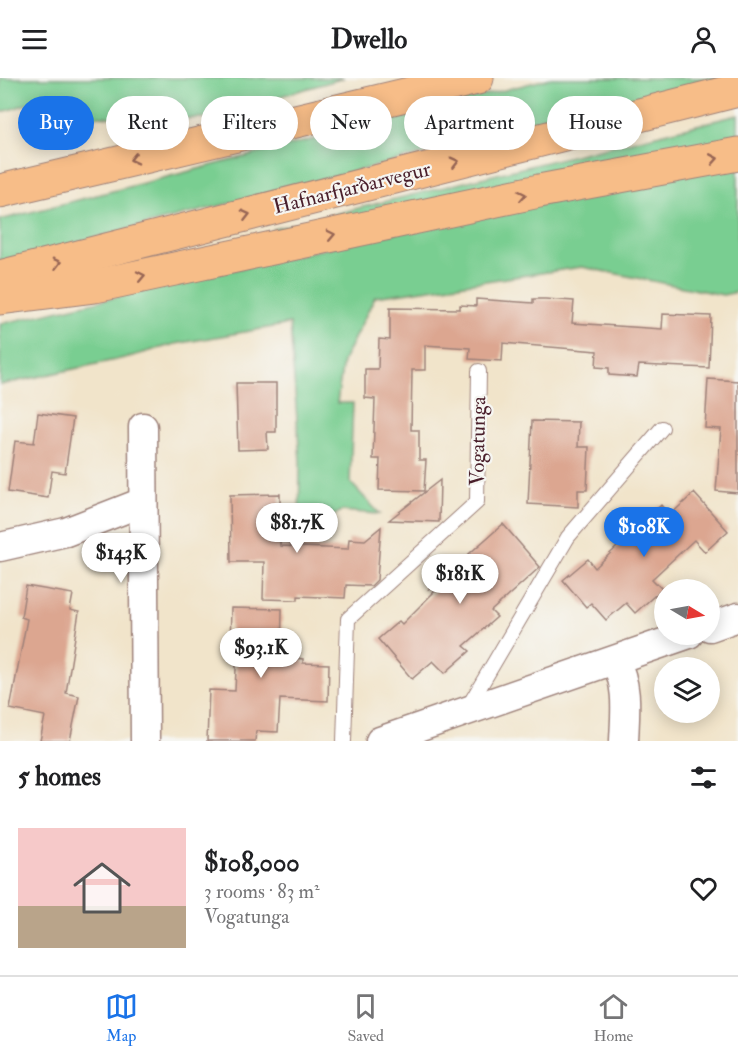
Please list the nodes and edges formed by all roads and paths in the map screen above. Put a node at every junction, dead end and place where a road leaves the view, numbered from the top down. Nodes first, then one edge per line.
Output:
1 (477, 78) edge
2 (738, 90) edge
3 (738, 154) edge
4 (0, 191) edge
5 (0, 277) edge
6 (0, 298) edge
7 (479, 371) dead end
8 (143, 427) dead end
9 (662, 428) dead end
10 (143, 502) junction
11 (0, 547) edge
12 (738, 617) edge
13 (720, 623) edge
14 (660, 645) edge
15 (615, 662) junction
16 (466, 711) junction
17 (145, 741) edge
18 (344, 741) edge
19 (380, 741) edge
20 (624, 741) edge

1 -> 4 main road
5 -> 2 main road, Hafnarfjarðarvegur
6 -> 3 main road
7 - 18 lane, Vogatunga
8 - 10 street
9 - 16 lane
10 - 11 street
10 - 17 street
12 - 13 street
14 - 15 street
15 - 16 street
15 - 20 street
16 - 19 street

